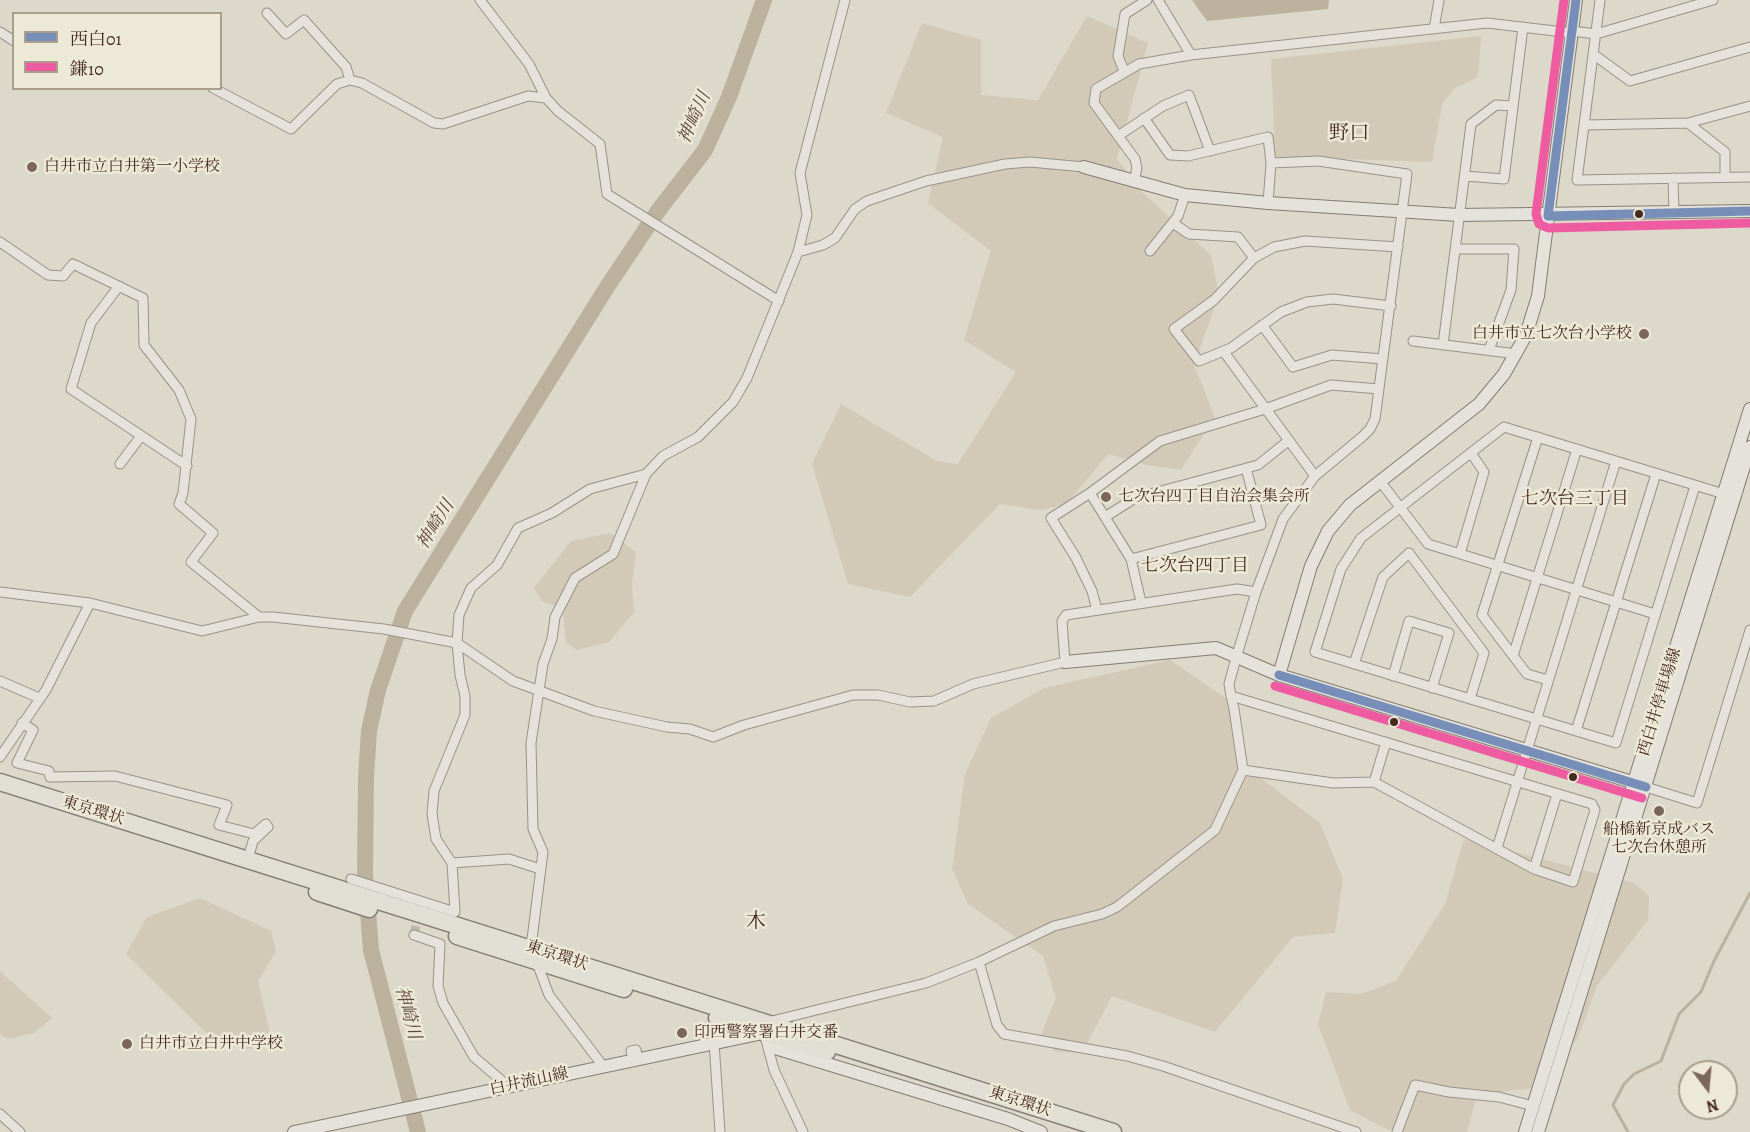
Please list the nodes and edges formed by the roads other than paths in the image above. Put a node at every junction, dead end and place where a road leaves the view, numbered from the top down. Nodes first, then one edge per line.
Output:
1 (480, 0) edge
2 (845, 0) edge
3 (1147, 0) edge
4 (1158, 0) edge
5 (1438, 0) edge
6 (1576, 0) edge
7 (1600, 0) edge
8 (1713, 0) edge
9 (267, 13) dead end
10 (1523, 27) junction
11 (1434, 29) junction
12 (1572, 32) junction
13 (1596, 34) junction
14 (1750, 47) edge
15 (1593, 54) junction
16 (1191, 56) junction
17 (1124, 71) junction
18 (350, 80) junction
19 (217, 90) edge
20 (546, 98) junction
21 (1513, 106) junction
22 (1750, 106) edge
23 (1144, 118) junction
24 (1688, 123) junction
25 (1584, 125) junction
26 (1118, 136) junction
27 (1210, 151) junction
28 (1271, 163) junction
29 (1084, 167) joint
30 (1465, 176) junction
31 (1725, 177) junction
32 (1750, 177) edge
33 (1673, 178) junction
34 (1134, 182) junction
35 (1185, 195) junction
36 (1268, 203) junction
37 (1750, 211) edge
38 (1402, 212) junction
39 (1674, 213) junction
40 (1459, 215) junction
41 (1548, 216) junction
42 (1173, 223) junction
43 (0, 242) edge
44 (1398, 248) junction
45 (1456, 249) junction
46 (1150, 251) dead end
47 (798, 252) junction
48 (1254, 258) junction
49 (119, 286) junction
50 (779, 301) junction
51 (1391, 306) junction
52 (1262, 325) junction
53 (1413, 341) dead end
54 (1443, 345) junction
55 (1489, 350) junction
56 (1224, 352) junction
57 (1517, 354) junction
58 (1383, 359) junction
59 (1378, 389) junction
60 (1265, 409) junction
61 (1750, 409) edge
62 (141, 436) junction
63 (1538, 437) junction
64 (1288, 441) junction
65 (1750, 447) edge
66 (1577, 449) junction
67 (1471, 453) junction
68 (1616, 461) junction
69 (120, 464) dead end
70 (187, 466) junction
71 (1246, 468) junction
72 (1747, 470) edge
73 (646, 474) junction
74 (1656, 474) junction
75 (1315, 476) junction
76 (1380, 480) junction
77 (1695, 486) junction
78 (1090, 492) junction
79 (1724, 494) junction
80 (1400, 507) junction
81 (1105, 517) junction
82 (1460, 554) junction
83 (1131, 559) junction
84 (1497, 566) junction
85 (1537, 578) junction
86 (1576, 590) junction
87 (0, 592) edge
88 (1256, 592) junction
89 (1141, 602) junction
90 (1617, 602) junction
91 (90, 603) junction
92 (1097, 610) junction
93 (1655, 614) junction
94 (259, 617) junction
95 (1750, 630) edge
96 (458, 643) junction
97 (1513, 656) junction
98 (1236, 657) junction
99 (1065, 662) junction
100 (1354, 664) junction
101 (1279, 675) junction
102 (1393, 676) junction
103 (1548, 680) junction
104 (0, 681) edge
105 (1432, 688) junction
106 (541, 691) junction
107 (1231, 696) junction
108 (39, 698) junction
109 (1470, 699) junction
110 (1538, 720) junction
111 (22, 723) junction
112 (1576, 731) junction
113 (1386, 742) junction
114 (1528, 750) junction
115 (0, 757) edge
116 (1243, 770) junction
117 (0, 782) edge
118 (1374, 782) junction
119 (1518, 782) junction
120 (1641, 785) junction
121 (0, 793) edge
122 (1557, 794) junction
123 (1497, 848) junction
124 (248, 859) junction
125 (452, 863) junction
126 (540, 869) junction
127 (1534, 869) junction
128 (350, 891) junction
129 (380, 901) junction
130 (414, 935) dead end
131 (534, 955) junction
132 (979, 962) junction
133 (766, 1027) junction
134 (714, 1042) junction
135 (603, 1066) junction
136 (508, 1086) junction
137 (1533, 1106) junction
138 (0, 1114) edge
139 (20, 1132) edge
140 (294, 1132) edge
141 (720, 1132) edge
142 (803, 1132) edge
143 (1041, 1132) edge
144 (1080, 1132) edge
145 (1113, 1132) edge
146 (1356, 1132) edge
147 (1397, 1132) edge
148 (1525, 1132) edge
149 (1538, 1132) edge

1 - 20 street
2 - 47 street
3 - 17 street
4 - 16 street
5 - 11 street
6 - 12 main road
7 - 13 street
8 - 13 street
9 - 18 street
10 - 11 street
10 - 12 street
10 - 21 street
11 - 16 street
12 - 13 street
12 - 41 main road
13 - 15 street
14 - 15 street
15 - 25 street
16 - 17 street
17 - 26 street
18 - 19 street
18 - 20 street
20 - 50 street
21 - 30 street
21 - 30 street
22 - 24 street
23 - 26 street
23 - 27 street
23 - 27 street
24 - 25 street
24 - 31 street
25 - 33 street
26 - 34 street
27 - 28 street
28 - 36 street
28 - 38 street
29 - 34 main road
29 - 47 street
30 - 40 street
31 - 32 street
31 - 33 street
33 - 39 street
34 - 35 main road
35 - 36 main road
35 - 42 street
36 - 38 main road
37 - 39 main road
38 - 40 main road
38 - 44 street
39 - 41 main road
40 - 41 main road
40 - 45 street
41 - 57 main road
42 - 46 street
42 - 48 street
43 - 49 street
44 - 48 street
44 - 51 street
45 - 54 street
45 - 55 street
47 - 50 street
48 - 56 street
49 - 62 street
49 - 70 street
50 - 73 street
51 - 52 street
51 - 58 street
52 - 56 street
52 - 58 street
53 - 54 street
54 - 55 street
55 - 57 street
56 - 60 street
57 - 76 main road
58 - 59 street
59 - 60 street
59 - 75 street
60 - 64 street
60 - 78 street
61 - 79 main road, 西白井停車場線
62 - 69 street
62 - 70 street
63 - 66 street
63 - 67 street
63 - 84 street
64 - 71 street
64 - 75 street
65 - 72 main road, 西白井停車場線
66 - 68 street
66 - 85 street
67 - 80 street
67 - 82 street
68 - 74 street
68 - 86 street
70 - 94 street
71 - 81 street
71 - 83 street
72 - 120 main road, 西白井停車場線
73 - 96 street
73 - 106 street
74 - 77 street
74 - 90 street
75 - 88 street
76 - 80 street
76 - 101 main road
77 - 79 street
77 - 93 street
78 - 81 street
78 - 92 street
79 - 120 main road, 西白井停車場線
80 - 82 street
80 - 100 street
81 - 83 street
82 - 84 street
83 - 89 street
84 - 85 street
84 - 97 street
85 - 86 street
85 - 97 street
86 - 90 street
86 - 103 street
87 - 91 street
88 - 89 street
88 - 98 street
89 - 92 street
90 - 93 street
90 - 112 street
91 - 94 street
91 - 108 street
92 - 99 street
93 - 112 street
94 - 96 street
95 - 120 street
96 - 106 street
96 - 125 street
97 - 103 street
98 - 99 main road
98 - 101 main road
98 - 107 street
99 - 106 street
100 - 102 street
100 - 109 street
101 - 114 main road
102 - 105 street
102 - 105 street
103 - 110 street
104 - 108 street
105 - 109 street
106 - 126 street
107 - 113 street
107 - 116 street
108 - 111 street
109 - 110 street
110 - 112 street
110 - 114 street
111 - 115 street
111 - 124 street
113 - 118 street
113 - 119 street
114 - 119 street
114 - 120 main road
116 - 118 street
116 - 132 street
117 - 124 highway, 東京環状
118 - 123 street
119 - 122 street
119 - 123 street
120 - 137 main road, 西白井停車場線
120 - 149 main road, 西白井停車場線
121 - 128 highway, 東京環状
122 - 127 street
122 - 127 street
123 - 127 street
124 - 128 highway, 東京環状
125 - 126 street
125 - 129 street
126 - 131 street
128 - 129 highway, 東京環状
128 - 129 street
129 - 131 highway, 東京環状
130 - 136 street
131 - 133 highway, 東京環状
131 - 135 street
132 - 133 street
132 - 146 street
133 - 134 main road, 白井流山線
133 - 142 street
133 - 143 main road
133 - 144 highway, 東京環状
133 - 145 highway, 東京環状
134 - 135 main road, 白井流山線
134 - 141 street
135 - 136 main road, 白井流山線
136 - 140 main road, 白井流山線
137 - 147 street
137 - 148 main road, 西白井停車場線
138 - 139 street

